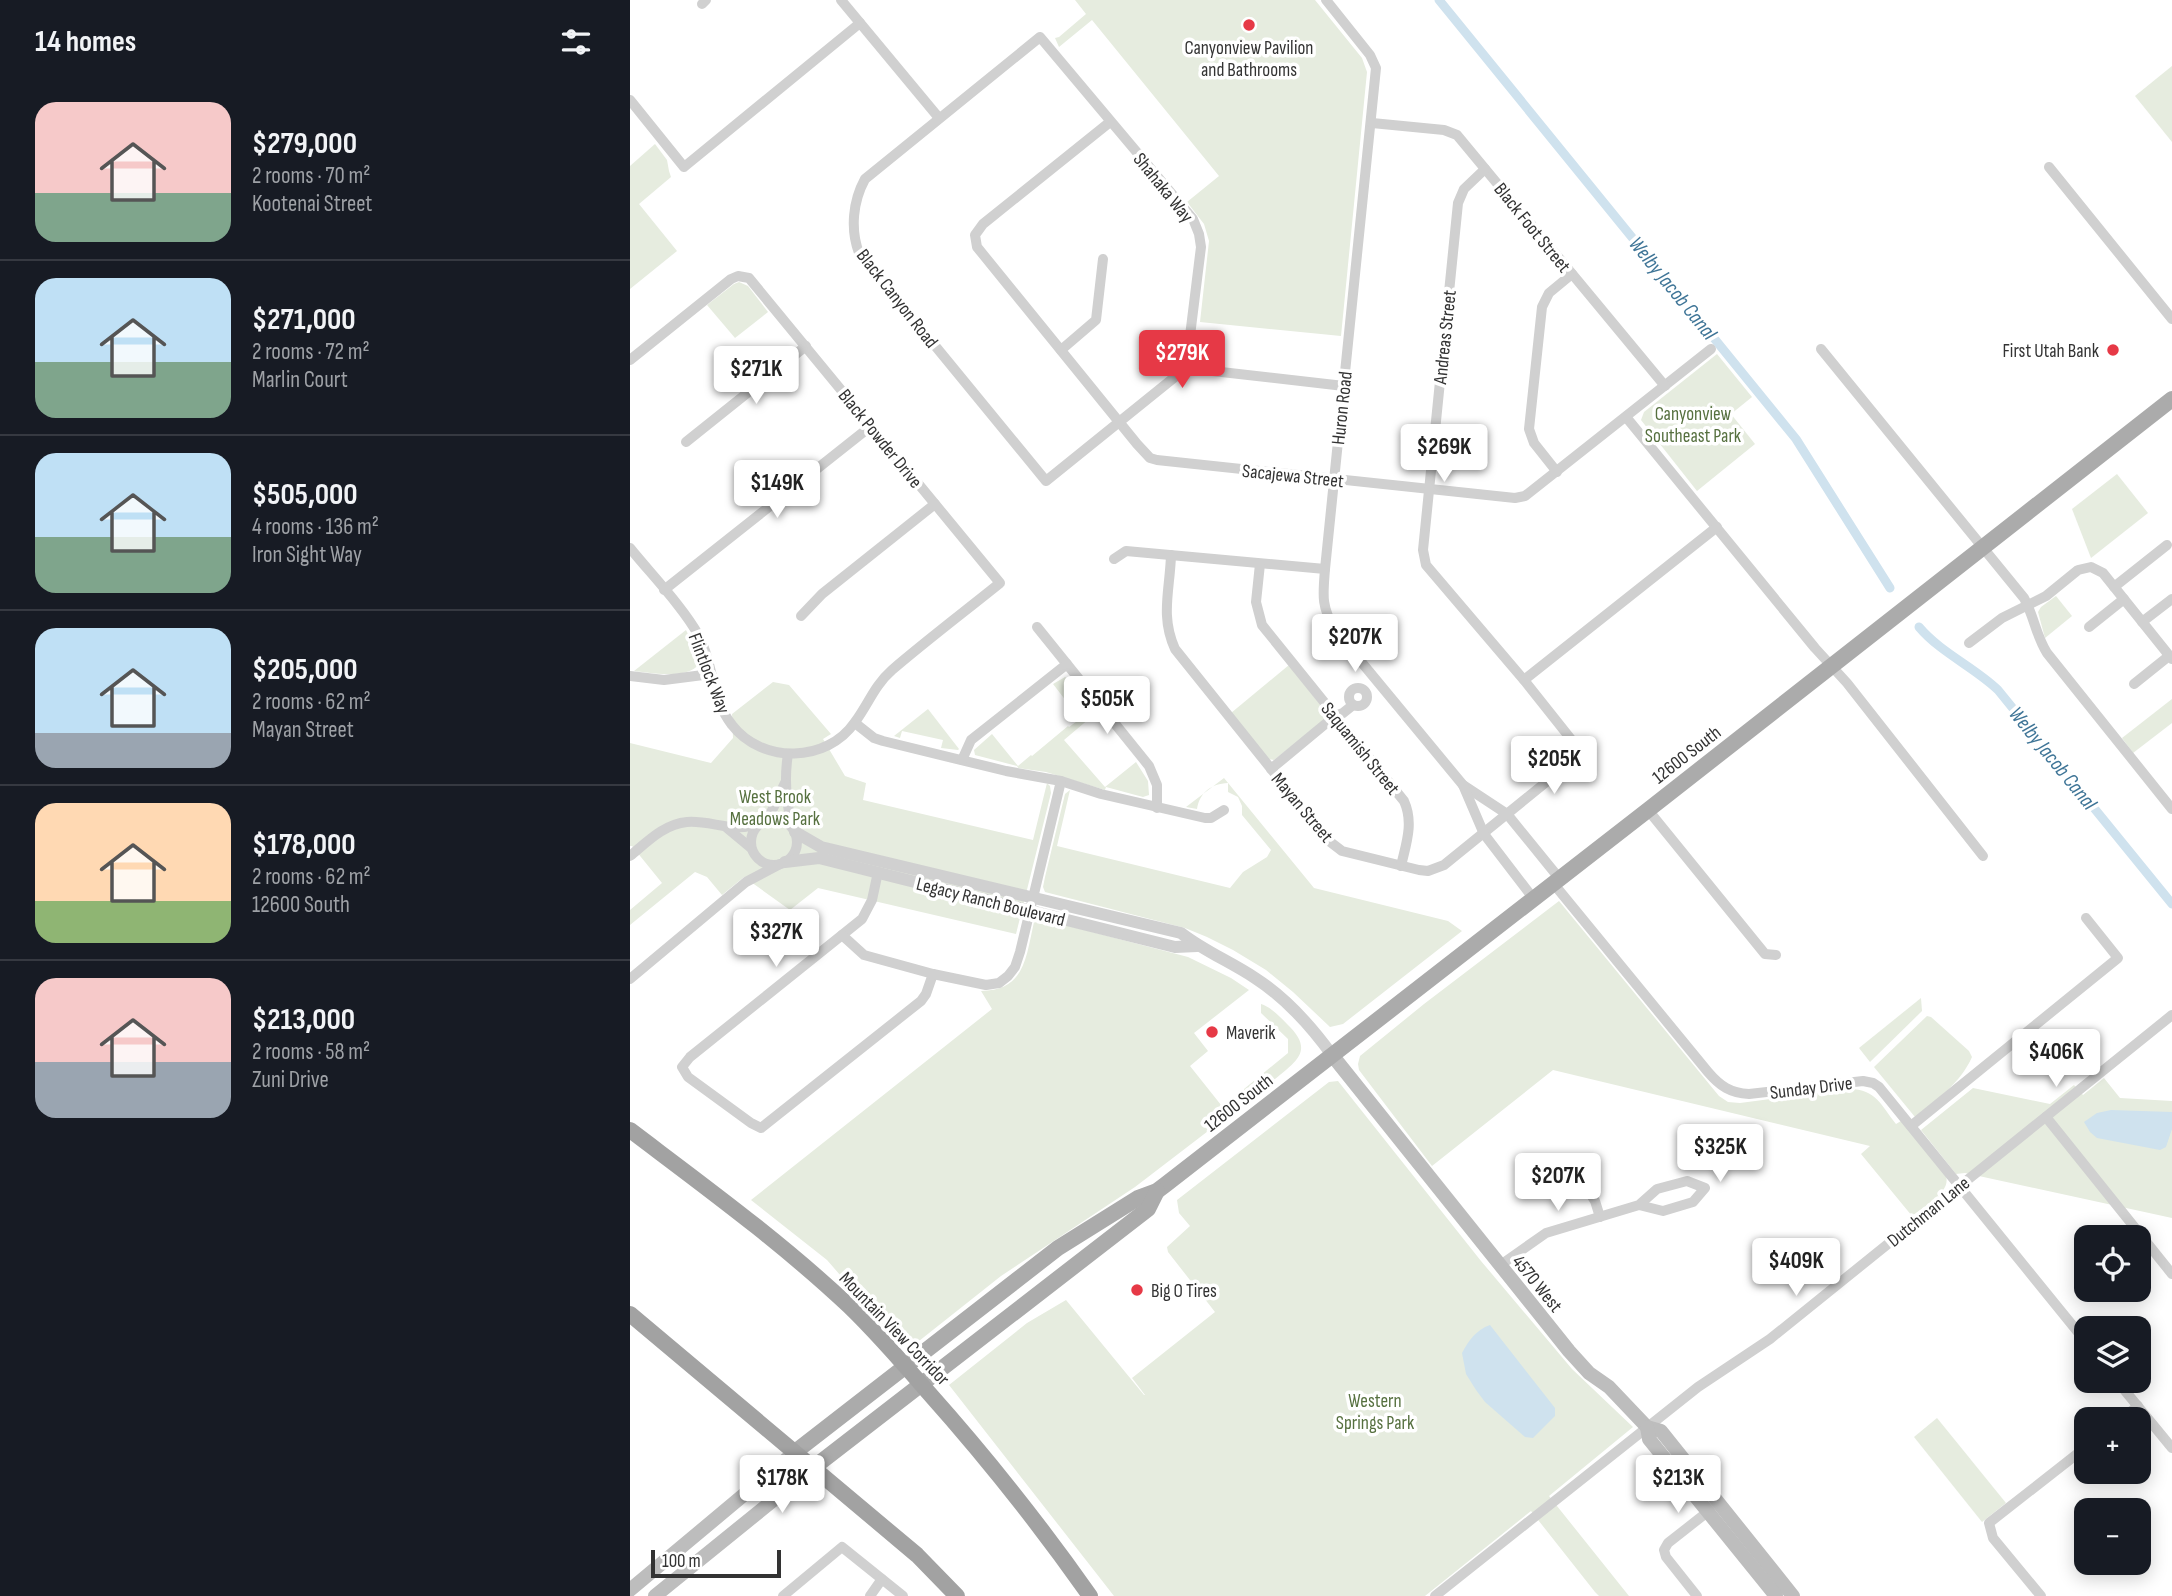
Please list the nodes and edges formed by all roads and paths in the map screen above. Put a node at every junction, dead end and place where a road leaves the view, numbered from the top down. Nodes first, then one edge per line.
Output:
1 (841, 0) edge
2 (1326, 0) edge
3 (860, 23) junction
4 (1040, 37) joint
5 (630, 100) edge
6 (939, 118) junction
7 (1110, 122) junction
8 (1371, 123) junction
9 (2049, 167) dead end
10 (1485, 169) junction
11 (1103, 259) dead end
12 (1572, 274) junction
13 (2172, 319) edge
14 (806, 346) junction
15 (1712, 349) dead end
16 (1822, 349) dead end
17 (1061, 350) junction
18 (630, 360) edge
19 (1186, 368) junction
20 (1343, 386) junction
21 (1665, 386) junction
22 (2172, 399) edge
23 (1626, 416) junction
24 (1119, 422) junction
25 (871, 426) junction
26 (686, 442) dead end
27 (1557, 472) junction
28 (1334, 480) junction
29 (1428, 488) junction
30 (935, 505) junction
31 (1717, 527) junction
32 (2167, 545) dead end
33 (1983, 547) junction
34 (630, 548) edge
35 (1171, 555) junction
36 (1114, 559) dead end
37 (1260, 564) junction
38 (1325, 569) junction
39 (1000, 583) joint
40 (2114, 587) junction
41 (664, 590) junction
42 (2172, 598) edge
43 (2124, 599) junction
44 (2029, 606) junction
45 (801, 616) dead end
46 (2143, 622) junction
47 (1037, 627) dead end
48 (2089, 627) dead end
49 (1969, 643) dead end
50 (2171, 657) edge
51 (1067, 664) junction
52 (1832, 666) junction
53 (711, 674) junction
54 (630, 676) edge
55 (1524, 680) junction
56 (1378, 681) junction
57 (2134, 684) dead end
58 (1335, 716) junction
59 (855, 723) junction
60 (1582, 753) joint
61 (788, 754) junction
62 (962, 760) junction
63 (1271, 769) junction
64 (1062, 780) junction
65 (785, 783) junction
66 (1463, 785) junction
67 (1157, 808) junction
68 (2172, 809) edge
69 (1224, 810) dead end
70 (1648, 810) junction
71 (1507, 814) junction
72 (764, 821) junction
73 (727, 828) junction
74 (794, 831) junction
75 (1484, 834) junction
76 (753, 852) junction
77 (630, 856) edge
78 (1983, 856) dead end
79 (782, 863) junction
80 (1401, 866) junction
81 (878, 872) junction
82 (1556, 880) junction
83 (746, 883) junction
84 (1533, 898) junction
85 (1033, 904) junction
86 (2086, 918) dead end
87 (842, 936) junction
88 (1776, 955) dead end
89 (933, 974) junction
90 (630, 979) edge
91 (2172, 1015) edge
92 (1332, 1055) junction
93 (2046, 1117) junction
94 (1911, 1126) junction
95 (630, 1130) edge
96 (1572, 1166) dead end
97 (1959, 1185) junction
98 (1157, 1191) junction
99 (1639, 1205) junction
100 (1600, 1217) junction
101 (1499, 1266) junction
102 (2172, 1274) edge
103 (630, 1314) edge
104 (2074, 1327) edge
105 (905, 1367) junction
106 (922, 1385) junction
107 (2127, 1393) edge
108 (2138, 1406) joint
109 (1647, 1427) junction
110 (2172, 1448) edge
111 (795, 1452) junction
112 (2074, 1456) edge
113 (813, 1468) junction
114 (1713, 1507) junction
115 (882, 1579) junction
116 (630, 1590) edge
117 (655, 1596) edge
118 (783, 1596) edge
119 (870, 1596) edge
120 (903, 1596) edge
121 (957, 1596) edge
122 (1090, 1596) edge
123 (1436, 1596) edge
124 (1697, 1596) edge
125 (1776, 1596) edge
126 (1793, 1596) edge
127 (2041, 1596) edge

1 - 3 street
2 - 8 street, Huron Road
3 - 5 street
3 - 6 street
4 - 6 street, Black Canyon Road
4 - 7 street, Shahaka Way
6 - 24 street, Black Canyon Road
7 - 17 street, Sacajewa Street
7 - 19 street, Shahaka Way
8 - 10 street, Black Foot Street
8 - 20 street, Huron Road
9 - 13 street
10 - 12 street, Black Foot Street
10 - 29 street, Andreas Street
11 - 17 street
12 - 21 street, Black Foot Street
12 - 27 street
14 - 18 street, Black Powder Drive
14 - 25 street, Black Powder Drive
14 - 26 street
15 - 21 street, Sacajewa Street
16 - 33 street
17 - 24 street, Sacajewa Street
19 - 20 street
19 - 24 street
20 - 28 street, Huron Road
21 - 23 street, Sacajewa Street
22 - 33 main road, 12600 South
23 - 27 street, Sacajewa Street
23 - 31 street
24 - 28 street, Sacajewa Street
25 - 30 street, Black Powder Drive
25 - 41 street
27 - 29 street, Sacajewa Street
28 - 29 street, Sacajewa Street
28 - 38 street, Huron Road
29 - 55 street, Andreas Street
30 - 39 street, Black Powder Drive
30 - 45 street
31 - 52 street
31 - 55 street
32 - 40 street
33 - 44 street
33 - 52 main road, 12600 South
34 - 41 street, Flintlock Way
35 - 36 street
35 - 37 street
35 - 63 street, Mayan Street
37 - 38 street
37 - 58 street, Saquamish Street
38 - 56 street, Huron Road
39 - 59 street, Flintlock Way
40 - 43 street
40 - 44 street
41 - 53 street, Flintlock Way
42 - 46 street
43 - 46 street
43 - 48 street
44 - 49 street
44 - 68 street
46 - 50 street
47 - 51 street
50 - 57 street
51 - 62 street
51 - 67 street
52 - 70 main road, 12600 South
52 - 78 street
53 - 54 street
53 - 61 street, Flintlock Way
55 - 60 street, Andreas Street
56 - 58 street
56 - 66 street, Huron Road
58 - 63 street
58 - 80 street, Saquamish Street
59 - 61 street, Flintlock Way
59 - 62 street
60 - 71 street, Mayan Street
61 - 65 street
62 - 64 street
63 - 80 street, Mayan Street
64 - 67 street
64 - 85 street
65 - 72 street
65 - 74 street
66 - 71 street, Huron Road
66 - 75 street, Huron Road
67 - 69 street
70 - 82 main road, 12600 South
70 - 88 street
71 - 75 street, Mayan Street
71 - 82 street, Huron Road
72 - 73 street
72 - 74 street
72 - 76 street
73 - 76 street
73 - 77 street
74 - 79 street
74 - 85 street, Legacy Ranch Boulevard
75 - 80 street, Mayan Street
75 - 84 street, Huron Road
76 - 79 street
76 - 83 street
79 - 81 street, Legacy Ranch Boulevard
79 - 83 street
81 - 85 street, Legacy Ranch Boulevard
81 - 87 street
82 - 84 main road, 12600 South
82 - 94 street, Sunday Drive
83 - 90 street
84 - 92 main road, 12600 South
85 - 89 street
85 - 92 street, Legacy Ranch Boulevard
86 - 94 street
87 - 89 street
87 - 89 street
91 - 93 street, Dutchman Lane
92 - 98 main road, 12600 South
92 - 101 main road, 4570 West
93 - 97 street, Dutchman Lane
93 - 102 street
94 - 97 street, Sunday Drive
95 - 105 highway, Mountain View Corridor
96 - 100 street
97 - 104 street, Sunday Drive
97 - 109 street, Dutchman Lane
98 - 105 main road, 12600 South
98 - 106 main road, 12600 South
99 - 99 street
99 - 100 street
100 - 101 street
101 - 109 main road, 4570 West
103 - 111 highway
105 - 106 highway, Mountain View Corridor
105 - 111 main road, 12600 South
106 - 113 main road, 12600 South
106 - 122 highway, Mountain View Corridor
107 - 108 street
108 - 110 street
109 - 114 main road, 4570 West
109 - 123 street, Dutchman Lane
111 - 113 highway
111 - 116 main road, 12600 South
112 - 127 street
113 - 117 main road, 12600 South
113 - 121 highway
114 - 124 street
114 - 125 main road, 4570 West
114 - 126 main road, 4570 West
115 - 118 street
115 - 119 street
115 - 120 street

